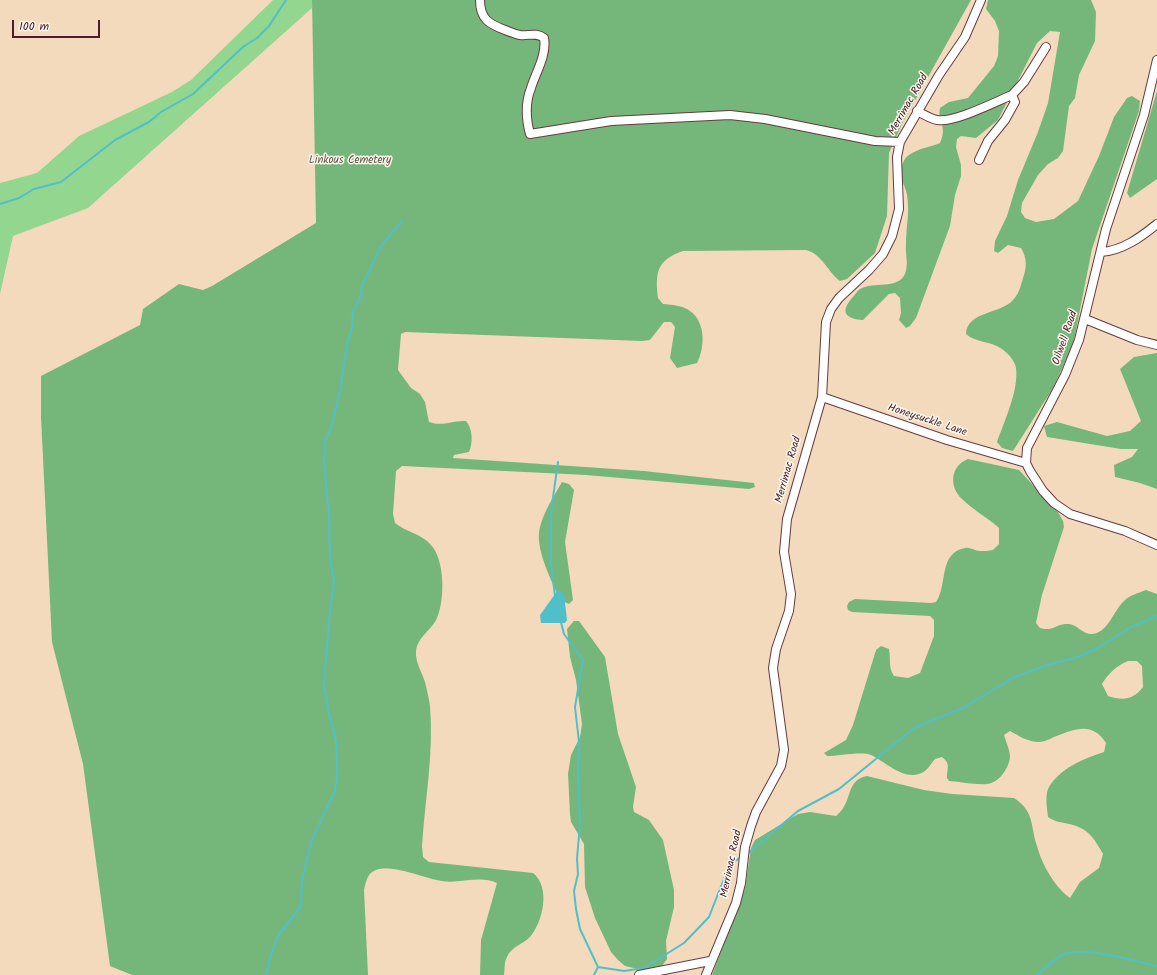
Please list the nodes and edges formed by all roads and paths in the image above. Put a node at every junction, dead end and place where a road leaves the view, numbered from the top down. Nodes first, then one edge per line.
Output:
1 (480, 0) edge
2 (981, 0) edge
3 (1046, 47) dead end
4 (1157, 60) edge
5 (1012, 95) junction
6 (917, 111) junction
7 (900, 142) junction
8 (979, 160) dead end
9 (1157, 224) edge
10 (1101, 252) junction
11 (1085, 320) junction
12 (1157, 345) edge
13 (822, 397) junction
14 (1026, 463) junction
15 (1157, 545) edge
16 (710, 962) junction
17 (639, 975) edge
18 (706, 975) edge

1 - 7 street
2 - 6 street, Merrimac Road
3 - 5 street
4 - 10 street, Oilwell Road
5 - 6 street
5 - 8 street
6 - 7 street, Merrimac Road
7 - 13 street, Merrimac Road
9 - 10 street
10 - 11 street, Oilwell Road
11 - 12 street
11 - 14 street, Oilwell Road
13 - 14 street, Honeysuckle Lane
13 - 16 street, Merrimac Road
14 - 15 street
16 - 17 street
16 - 18 street, Merrimac Road

